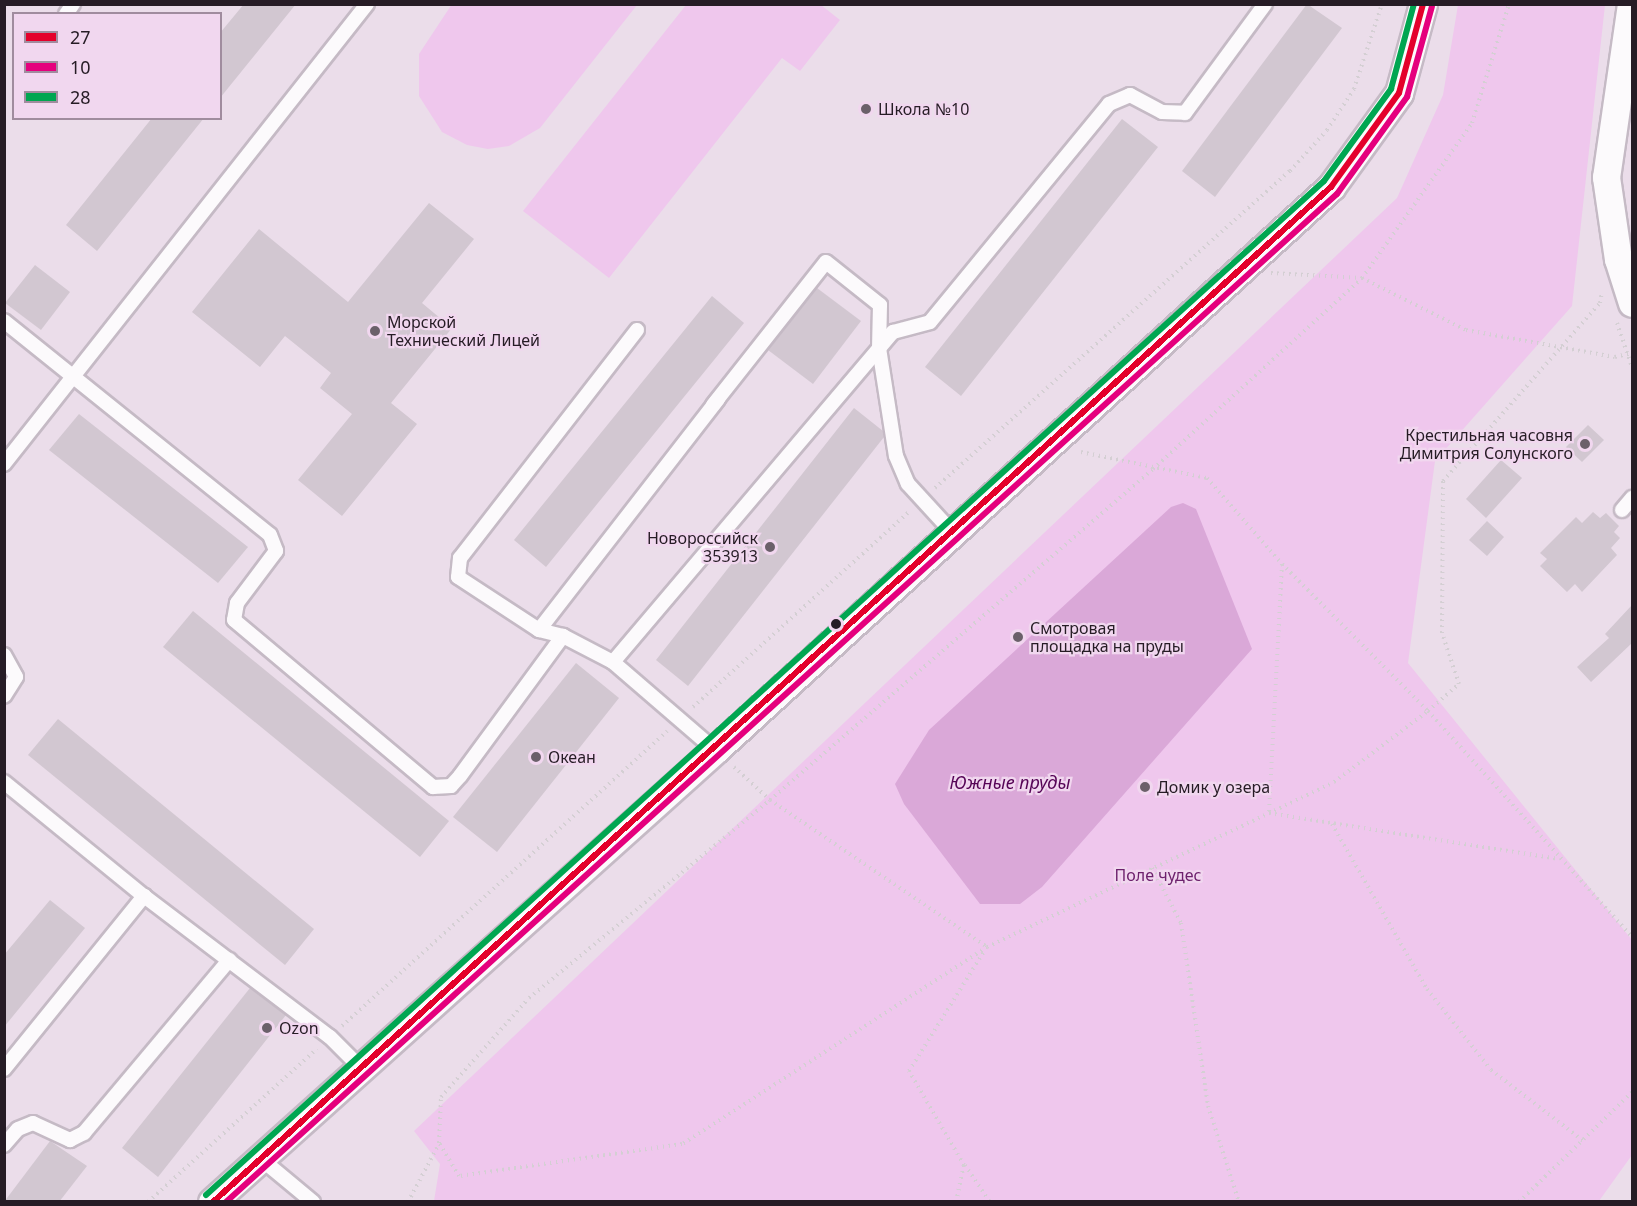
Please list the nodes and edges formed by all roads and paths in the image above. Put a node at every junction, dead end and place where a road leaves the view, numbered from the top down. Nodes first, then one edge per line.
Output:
1 (367, 4) edge
2 (1265, 4) edge
3 (1382, 4) edge
4 (1422, 4) edge
5 (1509, 4) edge
6 (1631, 4) edge
7 (1250, 261) junction
8 (1362, 278) junction
9 (1632, 303) edge
10 (4, 321) edge
11 (637, 330) dead end
12 (1559, 347) junction
13 (879, 348) junction
14 (1632, 353) edge
15 (73, 376) junction
16 (728, 386) dead end
17 (713, 405) junction
18 (1074, 458) dead end
19 (4, 464) edge
20 (1154, 469) junction
21 (1632, 498) edge
22 (922, 500) junction
23 (1622, 510) dead end
24 (952, 532) junction
25 (1282, 564) junction
26 (540, 630) junction
27 (563, 636) junction
28 (4, 655) edge
29 (613, 662) junction
30 (4, 696) edge
31 (1428, 711) junction
32 (682, 717) junction
33 (715, 750) junction
34 (4, 782) edge
35 (770, 800) junction
36 (1269, 813) junction
37 (1332, 823) junction
38 (1560, 859) junction
39 (1152, 868) junction
40 (144, 896) junction
41 (1632, 937) edge
42 (987, 947) junction
43 (230, 960) junction
44 (330, 1037) junction
45 (360, 1067) junction
46 (4, 1070) edge
47 (1632, 1092) edge
48 (1585, 1142) junction
49 (439, 1143) junction
50 (4, 1145) edge
51 (260, 1158) junction
52 (964, 1165) junction
53 (311, 1199) edge
54 (148, 1202) edge
55 (212, 1202) edge
56 (326, 1202) edge
57 (408, 1202) edge
58 (956, 1202) edge
59 (990, 1202) edge
60 (1239, 1202) edge
61 (1519, 1202) edge

1 - 15 lane
2 - 13 lane
3 - 22 path
4 - 7 street
5 - 8 path
6 - 9 street
7 - 8 path
7 - 24 street
8 - 12 path
8 - 20 path
10 - 15 lane
11 - 26 lane
12 - 14 path
12 - 31 path
13 - 17 lane
13 - 22 lane
13 - 29 lane
15 - 19 lane
15 - 27 lane
16 - 17 lane
17 - 26 lane
18 - 20 path
20 - 25 path
20 - 35 path
21 - 23 lane
22 - 24 lane
22 - 32 path
24 - 33 street
25 - 31 path
25 - 36 path
26 - 27 lane
27 - 29 lane
28 - 30 lane
29 - 32 lane
31 - 36 path
31 - 38 path
32 - 33 lane
32 - 44 path
33 - 35 path
33 - 45 street
34 - 40 lane
35 - 42 path
35 - 49 path
36 - 37 path
36 - 39 path
37 - 38 path
37 - 48 path
38 - 41 path
39 - 42 path
39 - 60 path
40 - 43 lane
40 - 46 lane
42 - 49 path
42 - 52 path
43 - 44 lane
43 - 50 lane
44 - 45 lane
44 - 54 path
45 - 51 street
47 - 48 path
48 - 61 path
49 - 57 path
51 - 53 lane
51 - 55 street
52 - 58 path
52 - 59 path
53 - 56 lane

